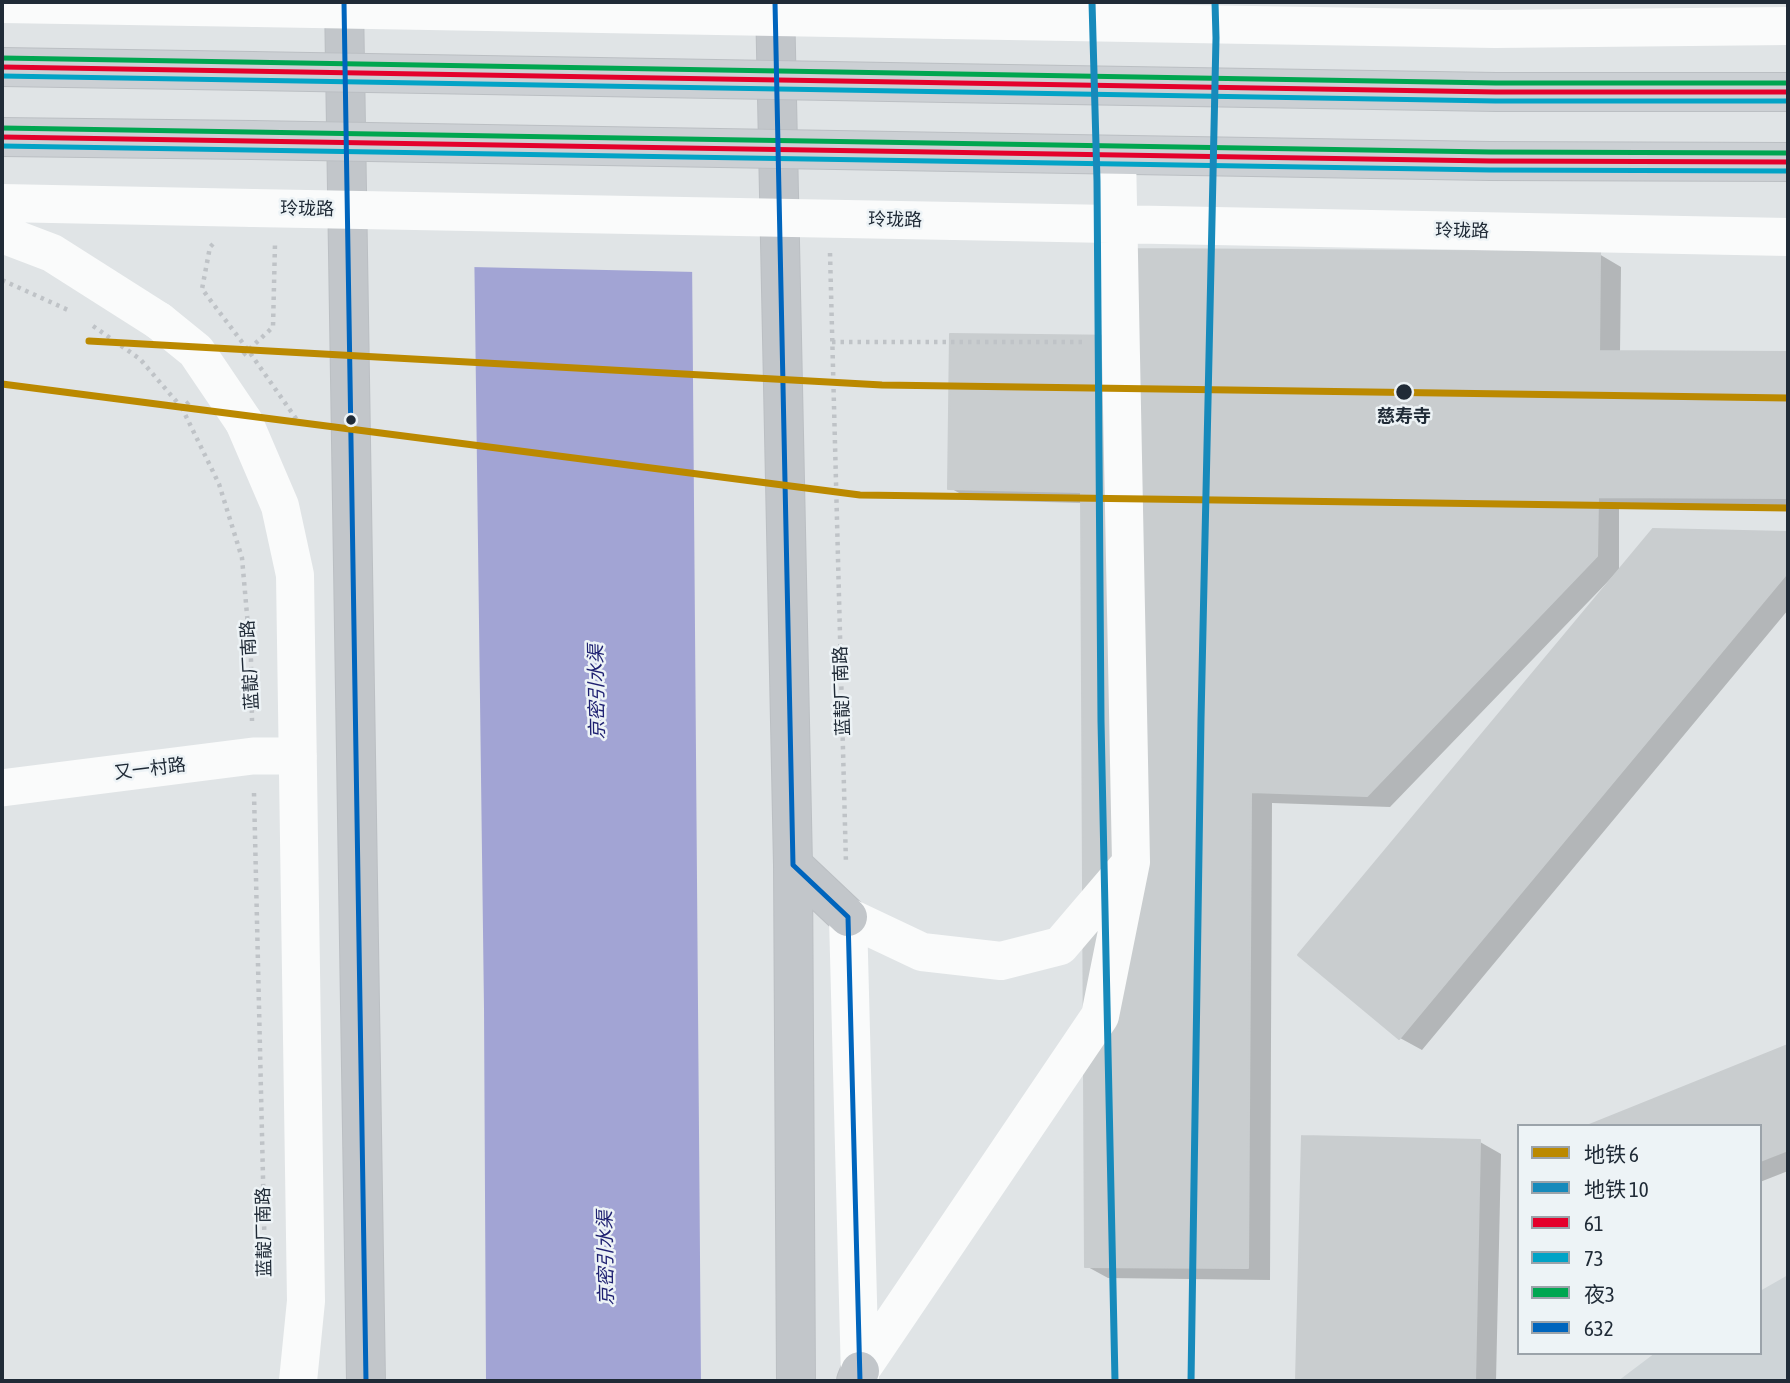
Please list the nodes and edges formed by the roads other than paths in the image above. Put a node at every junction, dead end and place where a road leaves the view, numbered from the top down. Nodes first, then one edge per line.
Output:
1 (344, 2) edge
2 (775, 2) edge
3 (14, 4) edge
4 (1788, 26) edge
5 (2, 67) edge
6 (1788, 92) edge
7 (2, 137) edge
8 (1117, 155) junction
9 (1788, 162) edge
10 (2, 203) edge
11 (1119, 225) junction
12 (2, 234) edge
13 (1788, 237) edge
14 (298, 756) junction
15 (2, 788) edge
16 (1131, 862) junction
17 (793, 864) junction
18 (848, 917) junction
19 (365, 1327) junction
20 (859, 1378) edge
21 (298, 1381) edge
22 (349, 1381) edge
23 (366, 1381) edge
24 (796, 1381) edge

1 - 19 highway
2 - 17 highway
3 - 4 street, bridge
5 - 6 main road, bridge
7 - 8 main road, bridge
8 - 9 main road
8 - 11 street
10 - 11 street, 玲珑路, bridge
11 - 13 street, 玲珑路
11 - 16 street
12 - 14 street, bridge
14 - 15 street, 又一村路
14 - 21 street
16 - 18 street
16 - 20 street
17 - 18 highway
17 - 24 highway
18 - 20 street
19 - 22 highway
19 - 23 highway

